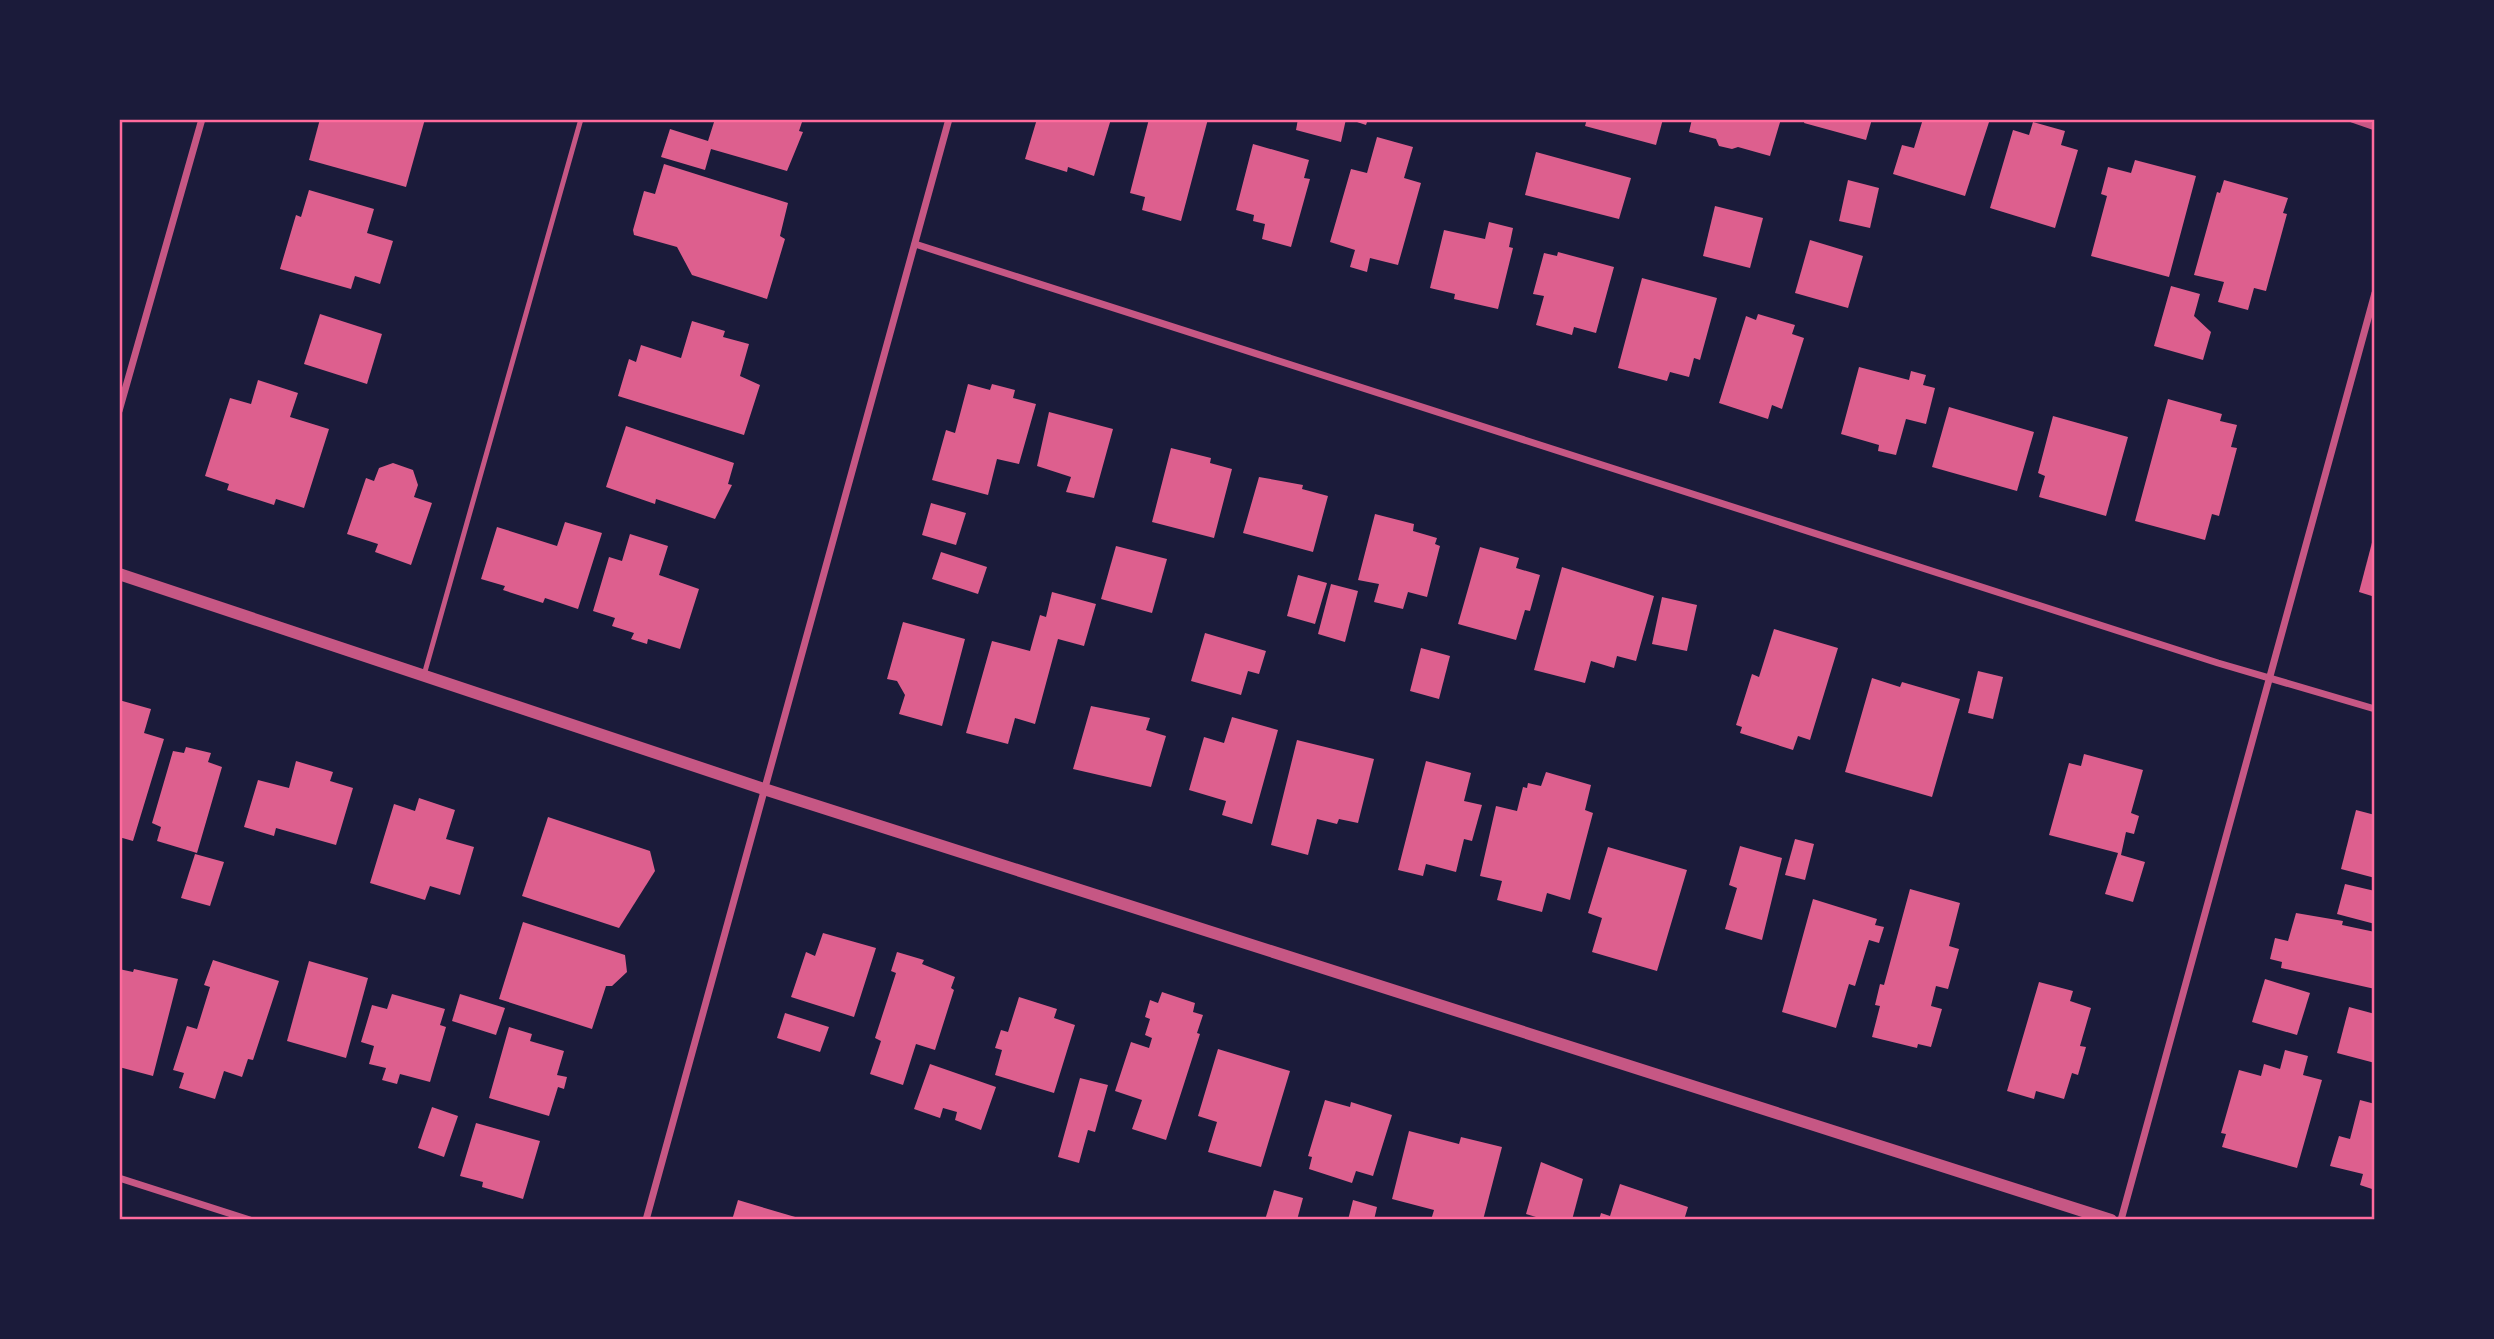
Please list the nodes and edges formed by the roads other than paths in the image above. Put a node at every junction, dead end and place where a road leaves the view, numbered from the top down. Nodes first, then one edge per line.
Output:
1 (202, 119) edge
2 (581, 119) edge
3 (949, 119) edge
4 (2352, 119) edge
5 (2375, 127) edge
6 (915, 244) junction
7 (2375, 293) edge
8 (119, 411) edge
9 (119, 574) edge
10 (424, 676) junction
11 (2268, 678) junction
12 (2375, 709) edge
13 (764, 789) junction
14 (119, 1178) edge
15 (250, 1220) edge
16 (646, 1220) edge
17 (2111, 1220) edge
18 (2121, 1220) edge

1 - 8 street
2 - 10 lane
3 - 6 street
4 - 5 street
6 - 11 street
6 - 13 street
7 - 11 street
9 - 10 street
10 - 13 street
11 - 12 street
11 - 18 street
13 - 16 street
13 - 17 street
14 - 15 street

